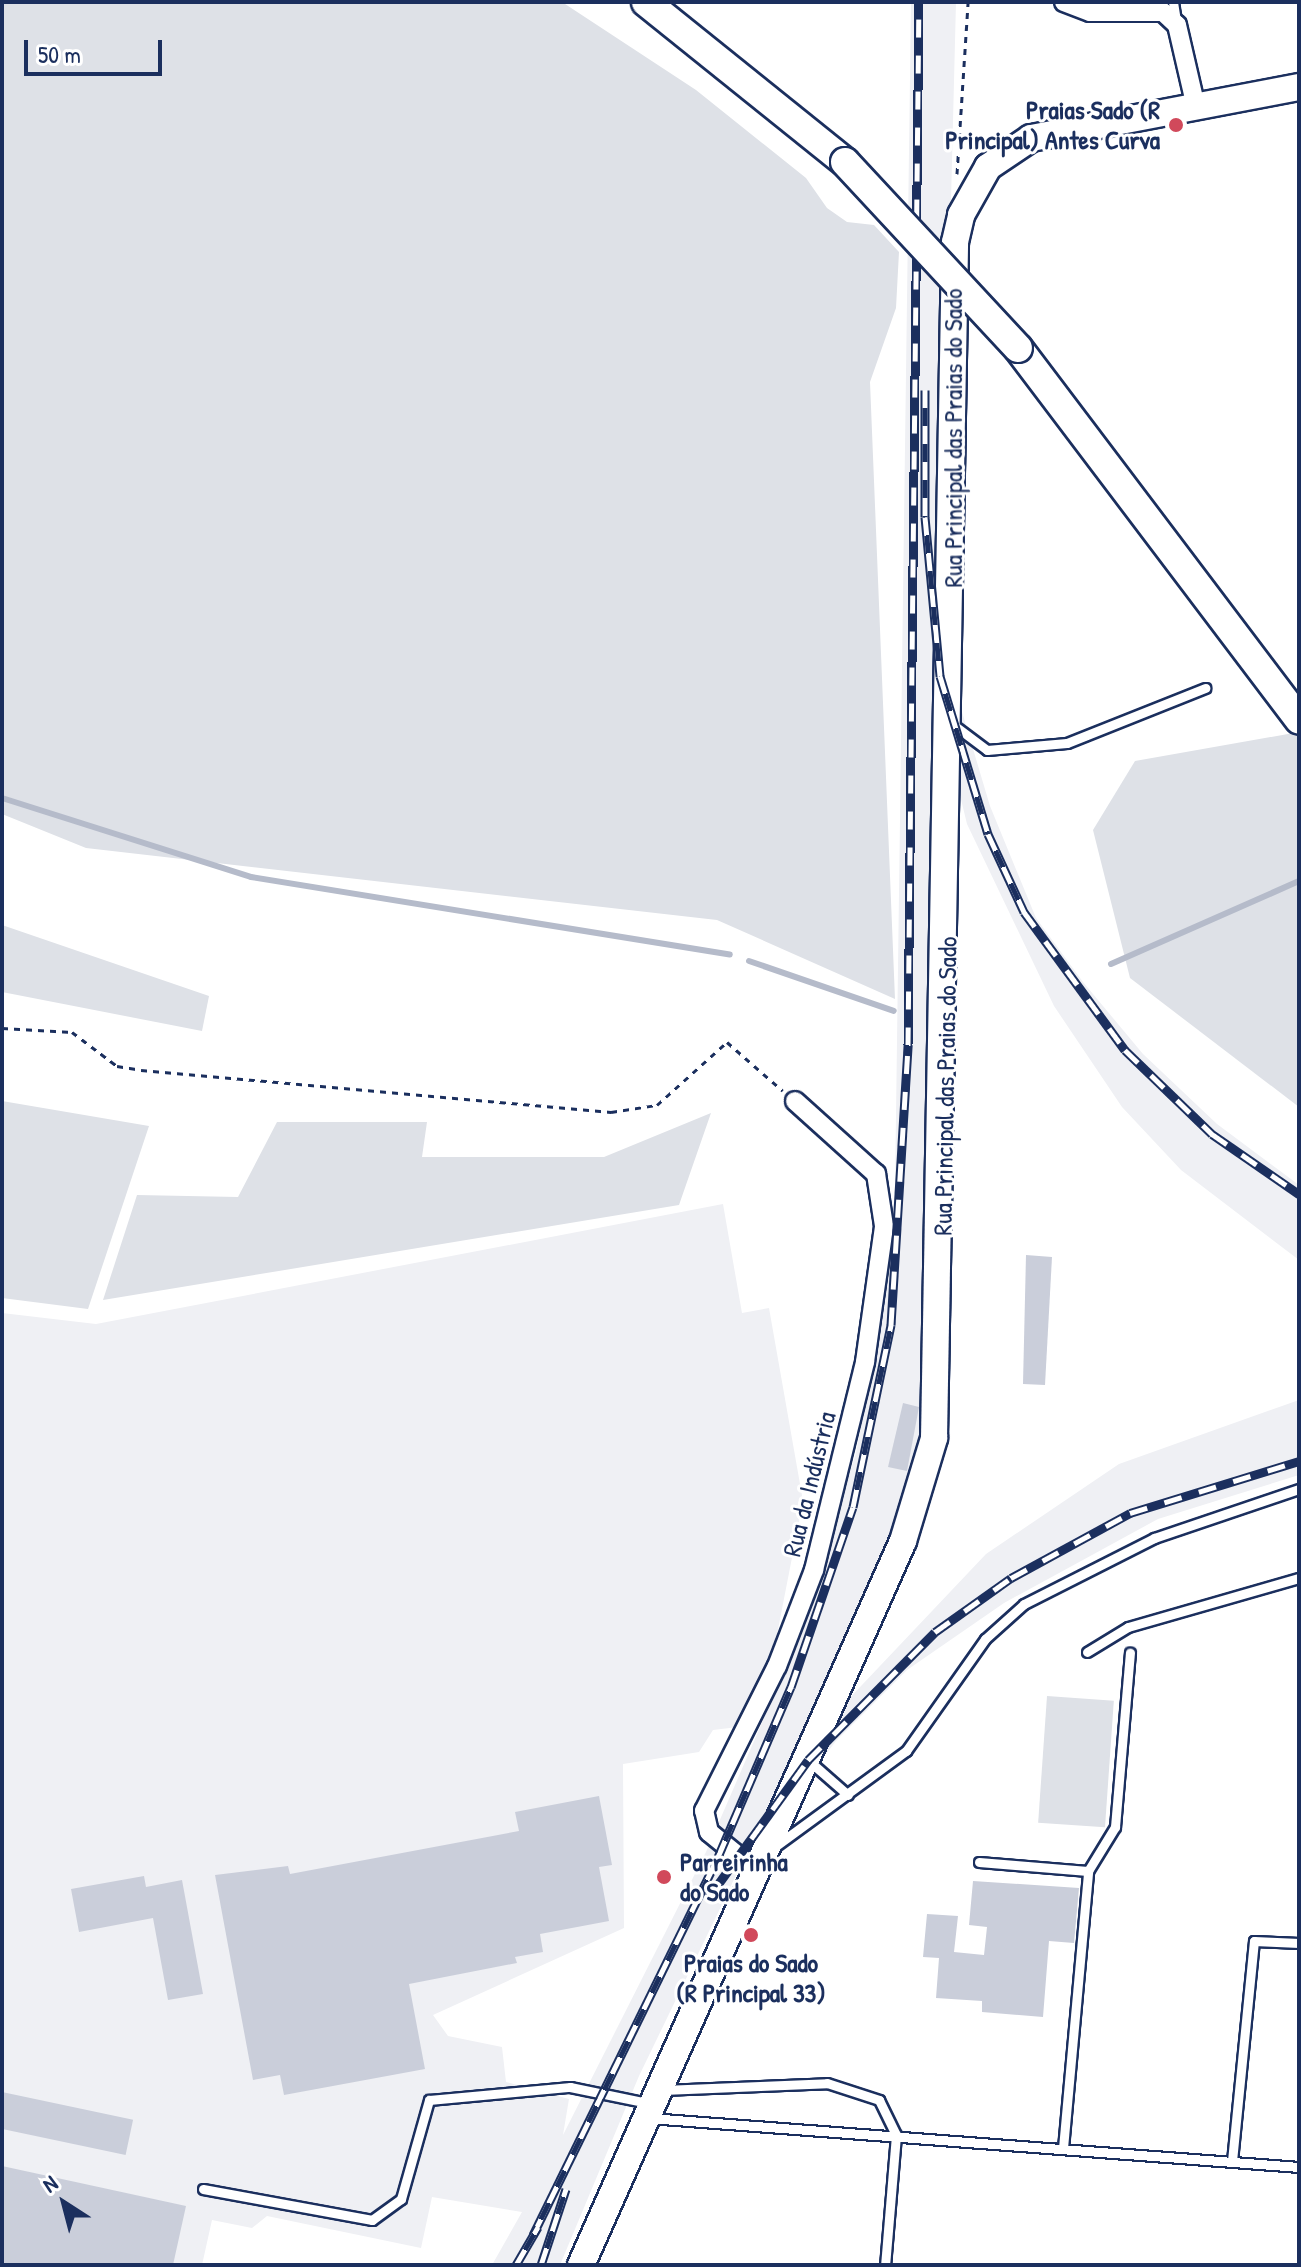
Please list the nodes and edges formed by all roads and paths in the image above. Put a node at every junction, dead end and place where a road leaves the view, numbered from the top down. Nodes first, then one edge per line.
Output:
1 (646, 2) edge
2 (968, 2) edge
3 (1064, 2) edge
4 (1173, 2) edge
5 (1177, 25) junction
6 (1299, 87) edge
7 (1196, 107) junction
8 (961, 215) junction
9 (1205, 688) dead end
10 (1299, 720) edge
11 (951, 723) junction
12 (2, 1028) edge
13 (795, 1101) joint
14 (1299, 1489) edge
15 (1299, 1578) edge
16 (1087, 1652) dead end
17 (1130, 1653) dead end
18 (808, 1760) junction
19 (848, 1795) junction
20 (762, 1862) junction
21 (979, 1862) dead end
22 (1088, 1871) junction
23 (1299, 1943) edge
24 (656, 2104) junction
25 (896, 2135) junction
26 (1063, 2148) junction
27 (1232, 2161) junction
28 (1299, 2167) edge
29 (203, 2189) dead end
30 (581, 2265) edge
31 (885, 2265) edge

1 - 10 main road, bridge
2 - 8 path
3 - 5 street
4 - 5 lane
5 - 7 street
6 - 7 street, Rua Principal das Praias do Sado
7 - 8 street, Rua Principal das Praias do Sado
8 - 11 street, Rua Principal das Praias do Sado
9 - 11 lane
11 - 18 street, Rua Principal das Praias do Sado
12 - 13 path
13 - 20 street, Rua da Indústria
14 - 19 lane
15 - 16 lane
17 - 22 lane
18 - 19 lane
18 - 20 street, Rua Principal das Praias do Sado
19 - 20 lane
20 - 24 street, Rua Principal das Praias do Sado
21 - 22 lane
22 - 26 lane
23 - 27 lane
24 - 25 lane
24 - 25 lane
24 - 29 lane
24 - 30 street, Rua Principal das Praias do Sado
25 - 26 lane
25 - 31 lane
26 - 27 lane
27 - 28 lane

